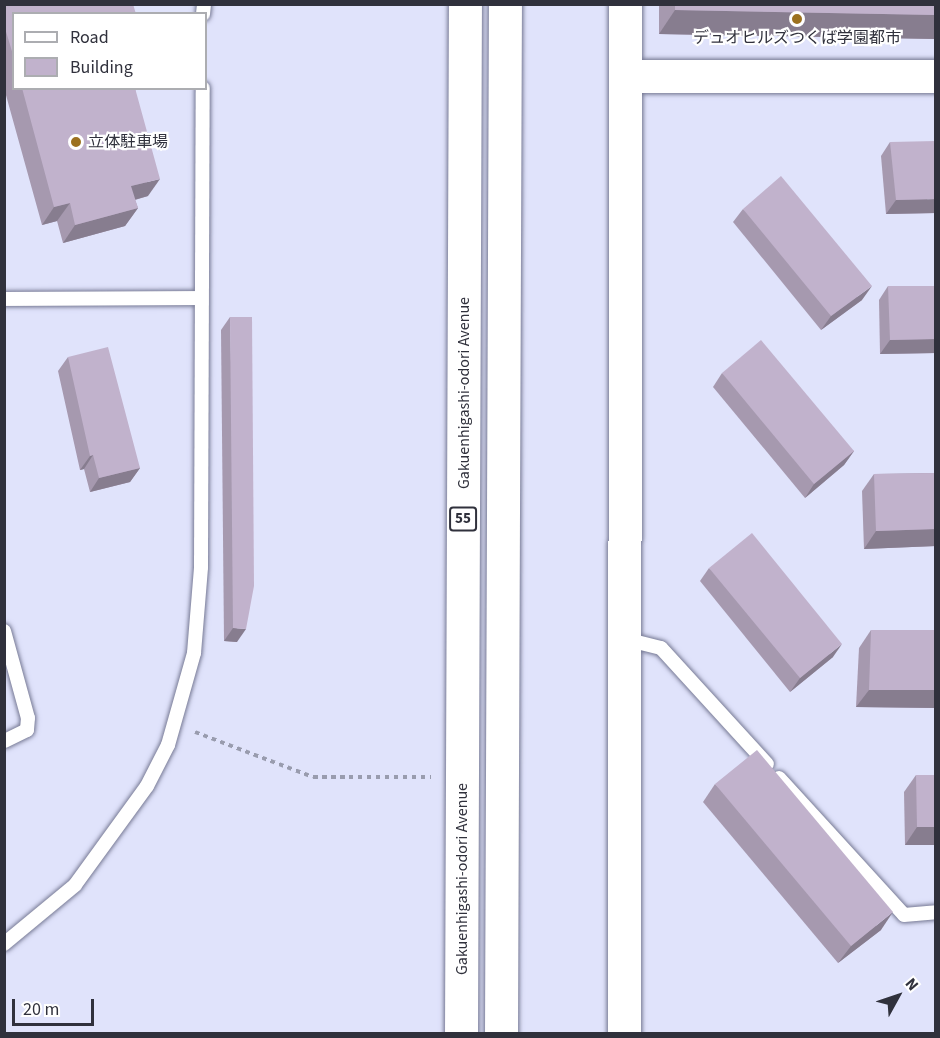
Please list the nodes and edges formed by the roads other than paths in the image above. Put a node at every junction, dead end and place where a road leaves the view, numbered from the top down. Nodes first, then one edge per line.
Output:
1 (465, 4) edge
2 (505, 4) edge
3 (625, 4) edge
4 (625, 76) junction
5 (936, 76) edge
6 (203, 90) edge
7 (201, 298) junction
8 (4, 299) edge
9 (4, 631) edge
10 (623, 639) junction
11 (4, 741) edge
12 (936, 912) edge
13 (4, 944) edge
14 (461, 1034) edge
15 (501, 1034) edge
16 (624, 1034) edge

1 - 14 main road, Gakuenhigashi-odori Avenue / 55
2 - 15 main road
3 - 4 main road
4 - 5 main road
4 - 10 main road
6 - 7 lane
7 - 8 lane
7 - 13 lane
9 - 11 lane
10 - 12 lane
10 - 16 main road

